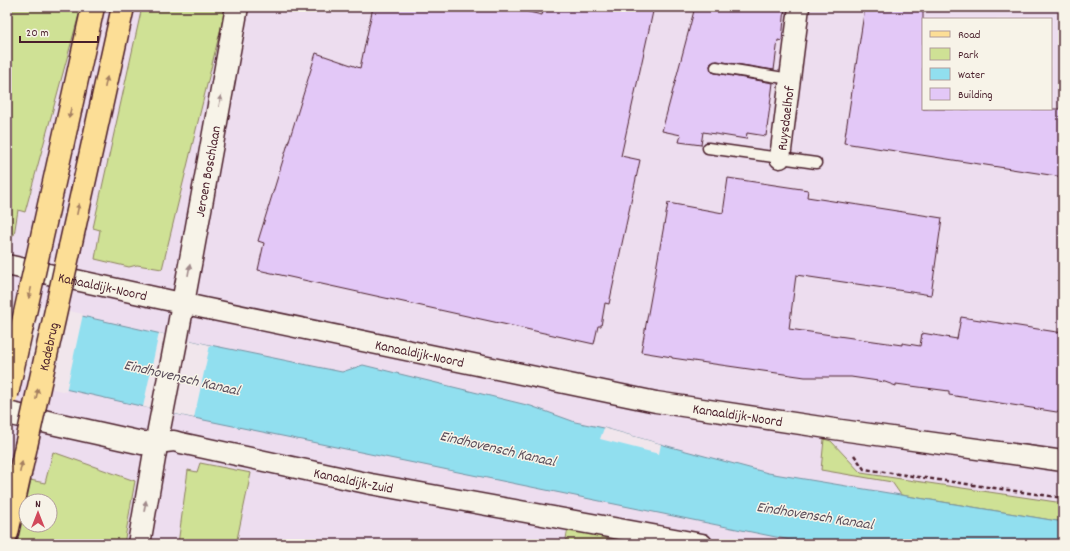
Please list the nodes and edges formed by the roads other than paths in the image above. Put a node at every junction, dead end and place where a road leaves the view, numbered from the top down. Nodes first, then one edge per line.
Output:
1 (93, 7) edge
2 (123, 7) edge
3 (237, 7) edge
4 (799, 7) edge
5 (716, 67) dead end
6 (790, 79) junction
7 (708, 148) dead end
8 (780, 158) junction
9 (816, 163) dead end
10 (7, 265) edge
11 (183, 304) junction
12 (7, 394) edge
13 (7, 413) edge
14 (157, 443) junction
15 (1063, 461) edge
16 (7, 533) edge
17 (139, 544) edge
18 (702, 544) edge

1 -> 12 main road, Kadebrug, bridge
16 -> 2 main road, Kadebrug, bridge
11 -> 3 street, Jeroen Boschlaan
4 - 6 street, Ruysdaelhof
5 - 6 lane, Ruysdaelhof
6 - 8 street, Ruysdaelhof
7 - 8 lane, Ruysdaelhof
8 - 9 lane, Ruysdaelhof
10 - 11 street, Kanaaldijk-Noord
11 - 14 street, Jeroen Boschlaan
11 - 15 street, Kanaaldijk-Noord
13 - 14 street, Kanaaldijk-Zuid
17 -> 14 street, Jeroen Boschlaan
14 - 18 street, Kanaaldijk-Zuid

